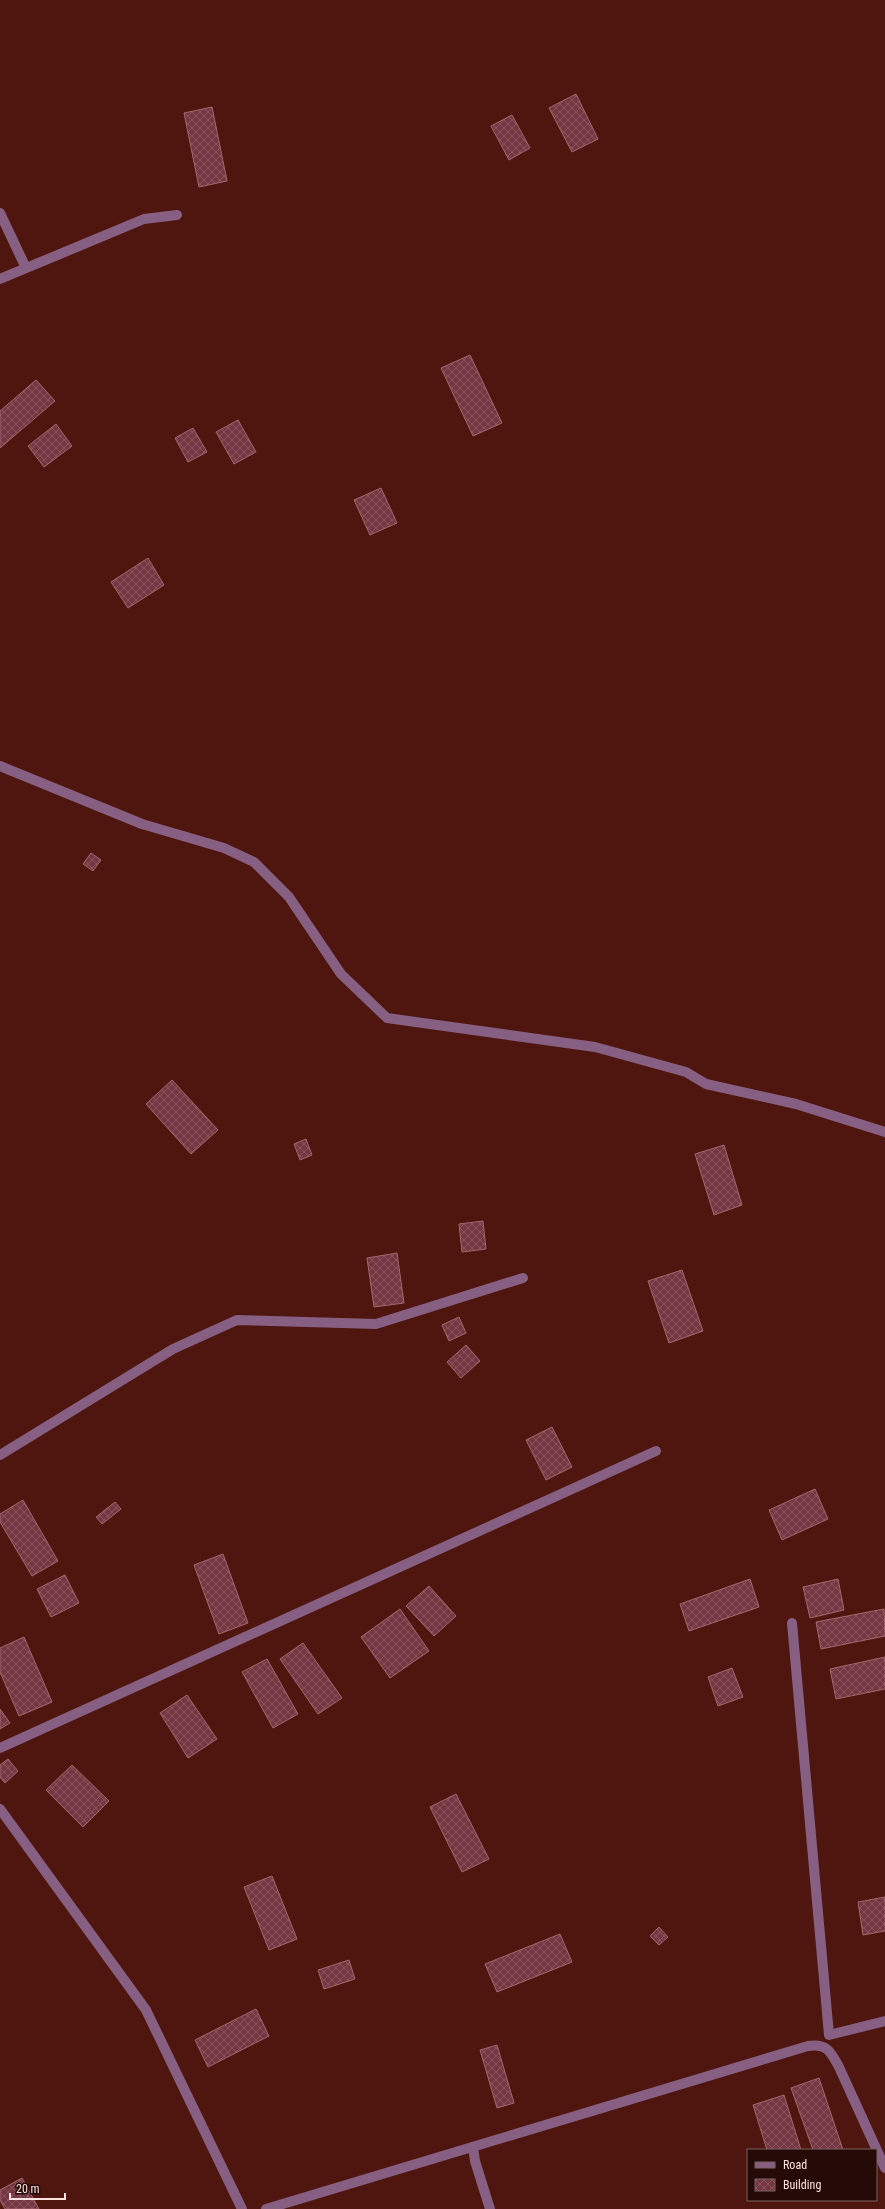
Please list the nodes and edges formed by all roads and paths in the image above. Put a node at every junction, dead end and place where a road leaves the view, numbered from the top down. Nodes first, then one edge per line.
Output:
1 (0, 213) edge
2 (177, 215) dead end
3 (26, 268) junction
4 (0, 279) edge
5 (0, 766) edge
6 (885, 1132) edge
7 (523, 1278) dead end
8 (656, 1451) dead end
9 (0, 1455) edge
10 (792, 1623) dead end
11 (0, 1748) edge
12 (0, 1809) edge
13 (885, 2021) edge
14 (473, 2147) junction
15 (876, 2149) edge
16 (877, 2150) edge
17 (885, 2168) edge
18 (278, 2207) edge
19 (242, 2209) edge
20 (266, 2209) edge
21 (490, 2209) edge

1 - 3 street
2 - 3 street
3 - 4 street
5 - 6 street
7 - 9 street
8 - 11 street
10 - 13 street
12 - 19 street
14 - 15 street
14 - 18 street
14 - 21 street
16 - 17 street
18 - 20 street

